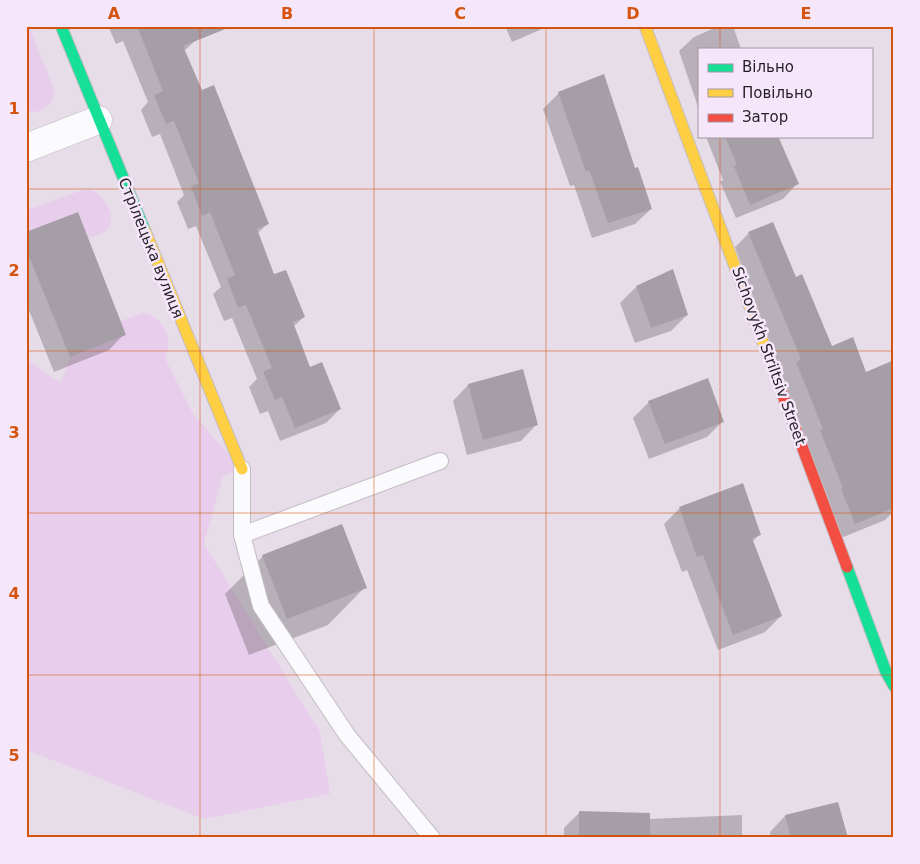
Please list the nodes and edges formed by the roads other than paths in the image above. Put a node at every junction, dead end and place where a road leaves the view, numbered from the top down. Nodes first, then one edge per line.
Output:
1 (61, 26) edge
2 (645, 26) edge
3 (98, 120) junction
4 (26, 148) edge
5 (440, 461) dead end
6 (242, 469) joint
7 (242, 535) junction
8 (894, 686) edge
9 (432, 838) edge

1 - 3 street, Стрілецька вулиця
2 - 8 street, Sichovykh Striltsiv Street
3 - 4 street
3 - 6 street, Стрілецька вулиця
5 - 7 lane
6 - 7 lane
7 - 9 lane

